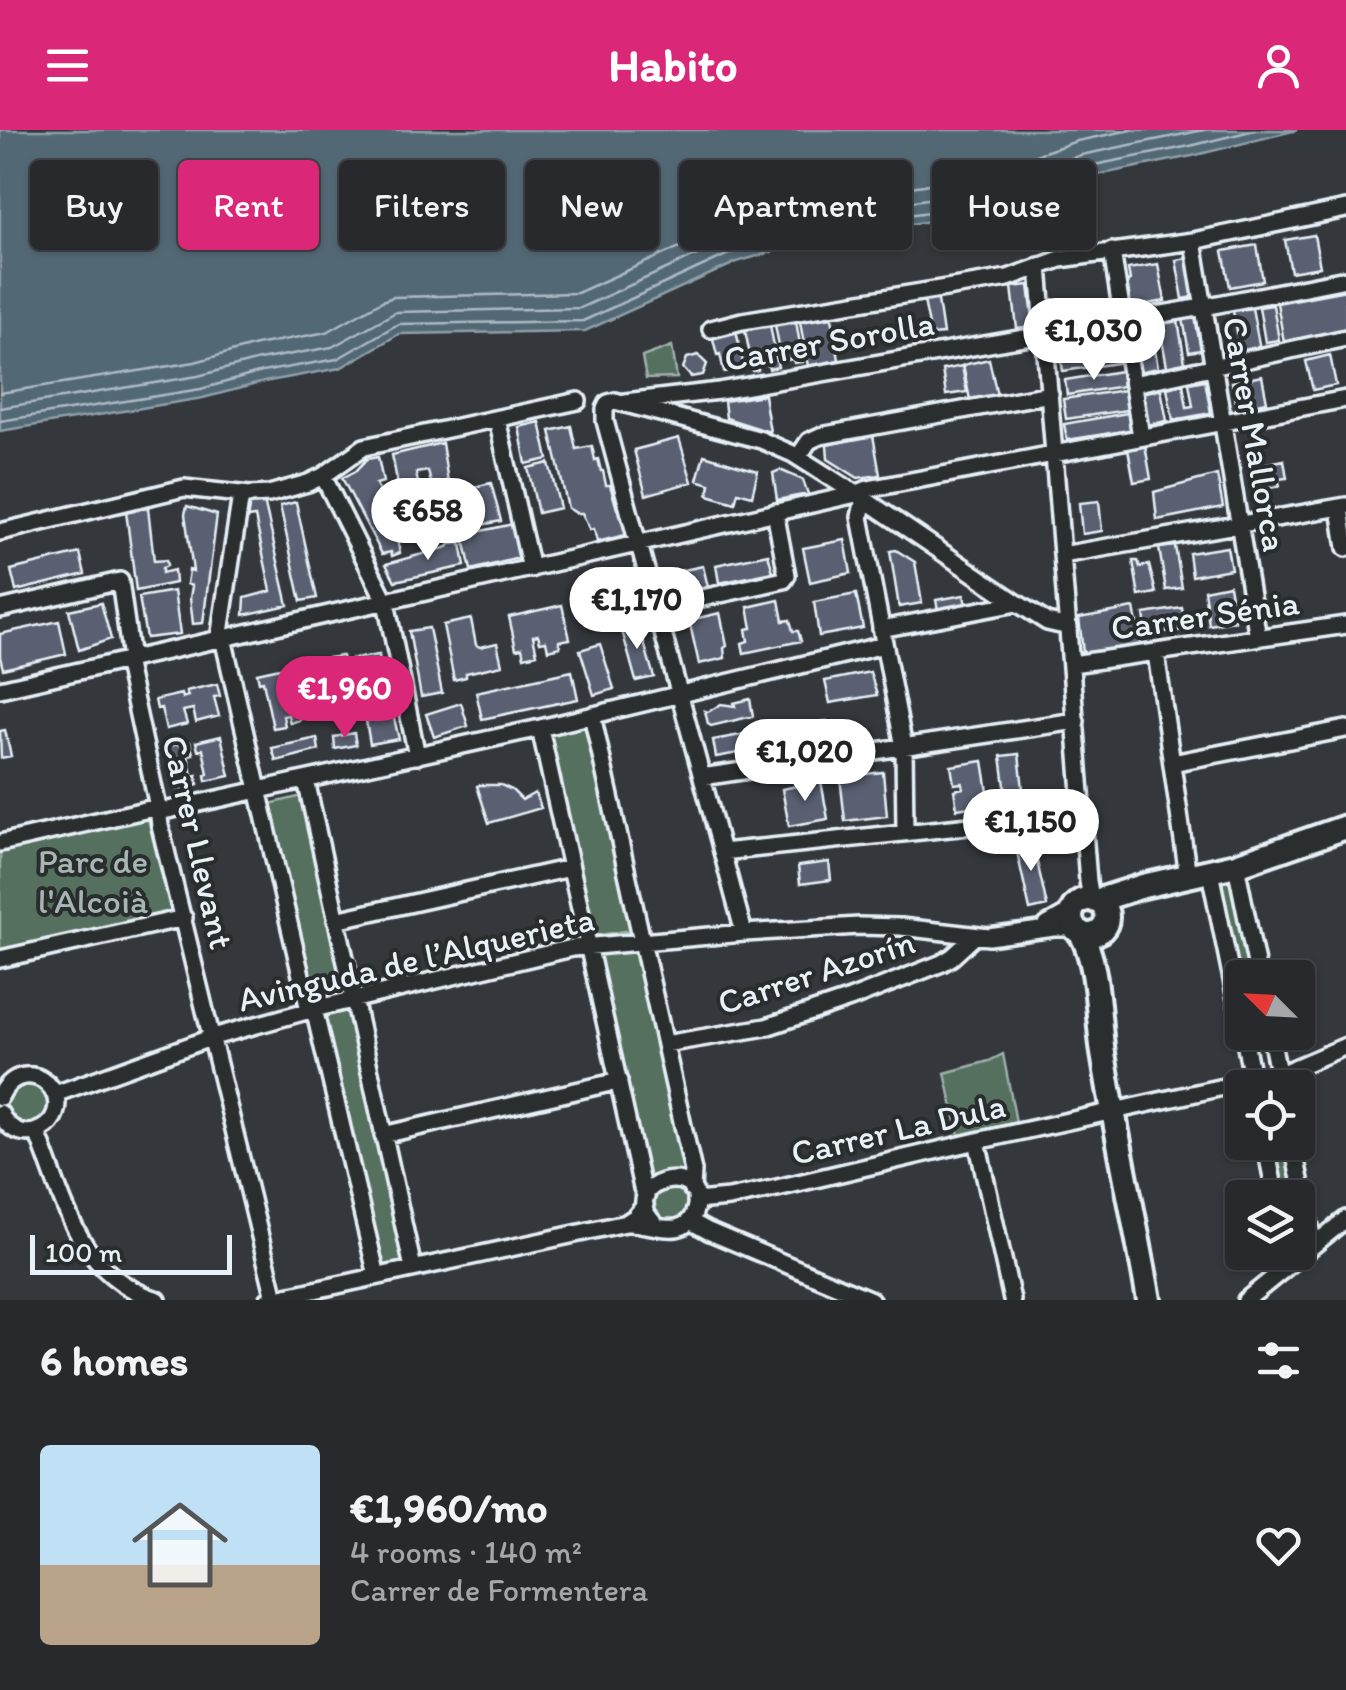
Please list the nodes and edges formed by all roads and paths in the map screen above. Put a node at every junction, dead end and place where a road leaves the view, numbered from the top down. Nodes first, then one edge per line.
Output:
1 (1346, 210) edge
2 (1193, 241) junction
3 (1112, 250) junction
4 (1039, 266) junction
5 (1346, 279) edge
6 (1203, 306) junction
7 (1122, 320) junction
8 (711, 329) dead end
9 (1044, 334) junction
10 (1346, 338) edge
11 (1214, 368) junction
12 (1133, 384) junction
13 (1050, 394) junction
14 (1346, 398) edge
15 (578, 402) dead end
16 (625, 402) junction
17 (1222, 421) junction
18 (499, 426) junction
19 (1141, 437) junction
20 (1054, 452) junction
21 (798, 457) junction
22 (327, 483) junction
23 (240, 494) junction
24 (860, 496) junction
25 (1343, 507) edge
26 (775, 512) junction
27 (1240, 524) junction
28 (0, 532) edge
29 (638, 544) junction
30 (1346, 548) edge
31 (1062, 556) junction
32 (531, 569) junction
33 (386, 602) junction
34 (1017, 604) junction
35 (657, 608) junction
36 (0, 609) edge
37 (1346, 625) edge
38 (1069, 626) junction
39 (883, 637) junction
40 (221, 638) junction
41 (1258, 638) junction
42 (1156, 653) junction
43 (129, 660) junction
44 (1072, 664) junction
45 (0, 689) edge
46 (679, 693) junction
47 (592, 716) junction
48 (1076, 721) junction
49 (540, 728) junction
50 (1346, 729) edge
51 (904, 746) junction
52 (417, 756) junction
53 (1172, 763) junction
54 (702, 777) junction
55 (306, 780) junction
56 (258, 790) junction
57 (158, 810) junction
58 (1083, 814) junction
59 (1345, 827) edge
60 (906, 832) junction
61 (0, 844) edge
62 (722, 852) junction
63 (1236, 865) junction
64 (570, 868) junction
65 (1199, 874) junction
66 (1088, 915) junction
67 (184, 918) junction
68 (336, 920) junction
69 (744, 933) junction
70 (975, 936) junction
71 (643, 941) junction
72 (587, 946) junction
73 (0, 959) edge
74 (1254, 960) edge
75 (1225, 967) edge
76 (352, 1000) junction
77 (311, 1009) junction
78 (212, 1037) junction
79 (665, 1044) junction
80 (1346, 1046) edge
81 (1301, 1070) edge
82 (618, 1081) junction
83 (3, 1085) edge
84 (1225, 1090) edge
85 (54, 1094) junction
86 (1113, 1112) junction
87 (0, 1114) edge
88 (37, 1132) junction
89 (383, 1135) junction
90 (977, 1141) junction
91 (694, 1195) junction
92 (646, 1201) junction
93 (1346, 1219) edge
94 (690, 1220) junction
95 (626, 1222) junction
96 (657, 1226) junction
97 (1315, 1244) edge
98 (413, 1268) junction
99 (1277, 1270) edge
100 (377, 1276) junction
101 (270, 1299) edge
102 (158, 1300) edge
103 (871, 1300) edge
104 (1012, 1300) edge
105 (1149, 1300) edge
106 (1246, 1300) edge

1 - 2 street
2 - 3 street
2 - 6 street, Carrer Mallorca
3 - 4 street
3 - 7 street
4 - 8 street
4 - 9 street
5 - 6 street, Carrer Sorolla
6 - 7 street, Carrer Sorolla
6 - 11 street, Carrer Mallorca
7 - 9 street, Carrer Sorolla
7 - 12 street
9 - 13 street
9 - 16 street, Carrer Sorolla
10 - 11 street
11 - 12 street
11 - 17 street, Carrer Mallorca
12 - 19 street
13 - 20 street
13 - 21 street
14 - 17 street
15 - 18 street
16 - 21 street
16 - 29 street, Carrer Sorolla
17 - 19 street
17 - 27 street, Carrer Mallorca
18 - 22 street
18 - 32 street
19 - 20 street
20 - 24 street
20 - 31 street
21 - 24 street
22 - 23 street
22 - 33 street
23 - 28 street
23 - 40 street
24 - 26 street
24 - 34 street
24 - 39 street
25 - 27 street
25 - 30 street
26 - 29 street
26 - 35 street
27 - 31 street
27 - 41 street, Carrer Mallorca
29 - 32 street
29 - 35 street
31 - 38 street
32 - 33 street
33 - 40 street
33 - 52 street
34 - 38 street
34 - 39 street
35 - 46 street
36 - 43 street, Carrer Llevant
37 - 41 street, Carrer Sénia
38 - 44 street
39 - 46 street
39 - 51 street
40 - 43 street
40 - 56 street
41 - 42 street, Carrer Sénia
42 - 44 street, Carrer Sénia
42 - 53 street
43 - 45 street
43 - 57 street, Carrer Llevant
44 - 48 street
46 - 47 street
46 - 54 street
47 - 49 street
47 - 71 street
48 - 51 street
48 - 58 street
49 - 52 street
49 - 64 street
50 - 53 street
51 - 54 street
51 - 60 street
52 - 55 street
53 - 65 street
54 - 62 street
55 - 56 street
55 - 68 street
56 - 57 street
56 - 77 street
57 - 61 street
57 - 67 street, Carrer Llevant
58 - 60 street
58 - 66 street
59 - 63 street
60 - 62 street
62 - 69 street
63 - 65 street
63 - 74 street
64 - 68 street
64 - 72 street
65 - 66 street
65 - 75 street
66 - 70 street, Avinguda de l’Alquerieta
66 - 86 street
67 - 73 street
67 - 78 street, Carrer Llevant
68 - 76 street
69 - 70 street, Avinguda de l’Alquerieta
69 - 71 street, Avinguda de l’Alquerieta
70 - 79 street, Carrer Azorín
71 - 72 street, Avinguda de l’Alquerieta
71 - 79 street
72 - 76 street, Avinguda de l’Alquerieta
72 - 82 street
76 - 77 street, Avinguda de l’Alquerieta
76 - 89 street
77 - 78 street, Avinguda de l’Alquerieta
77 - 100 street
78 - 85 street, Avinguda de l’Alquerieta
78 - 101 street, Carrer Llevant
79 - 91 street
80 - 81 street, Carrer La Dula
82 - 89 street
82 - 92 street
83 - 85 street
84 - 86 street, Carrer La Dula
85 - 88 street
86 - 90 street, Carrer La Dula
86 - 105 street
87 - 88 street
88 - 102 street
89 - 98 street
90 - 91 street, Carrer La Dula
90 - 104 street
91 - 92 street
91 - 94 street
92 - 95 street
92 - 96 street
93 - 97 street
94 - 96 street
94 - 103 street
95 - 96 street
95 - 98 street
98 - 100 street
99 - 106 street
100 - 101 street

